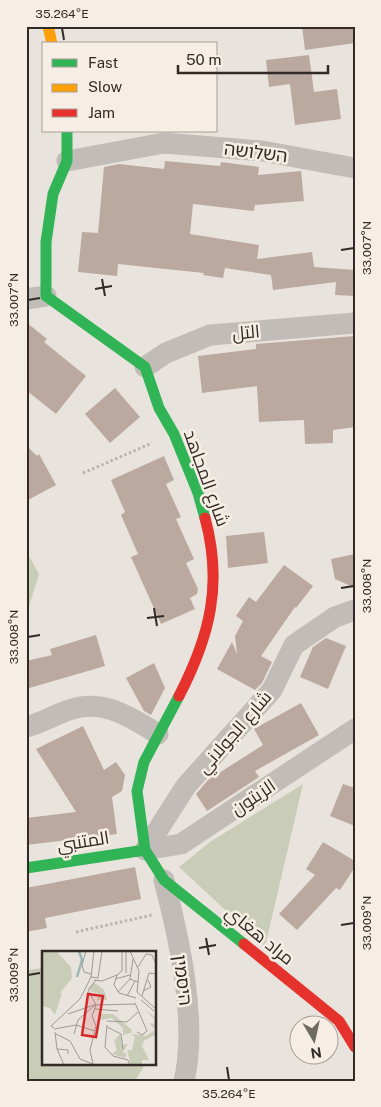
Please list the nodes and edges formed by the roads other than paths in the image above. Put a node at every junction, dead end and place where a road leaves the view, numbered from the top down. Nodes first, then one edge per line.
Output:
1 (48, 26) edge
2 (52, 42) edge
3 (67, 132) edge
4 (67, 161) junction
5 (355, 168) edge
6 (36, 297) edge
7 (355, 323) edge
8 (146, 367) junction
9 (355, 610) edge
10 (26, 727) edge
11 (355, 729) edge
12 (158, 734) junction
13 (145, 850) junction
14 (26, 868) edge
15 (164, 880) junction
16 (355, 1047) edge
17 (184, 1081) edge

1 - 2 street
3 - 4 street
4 - 5 street, השלושה
4 - 6 street
6 - 8 street
7 - 8 street, التل
8 - 12 street, شارع المجاهد
9 - 13 street, شارع الجولاني
10 - 12 street
11 - 13 street, الزيتون
12 - 13 street, شارع المجاهد
13 - 14 street, المتنبي
13 - 15 street, مراد هغاي
15 - 16 street, مراد هغاي
15 - 17 street, היסמין

